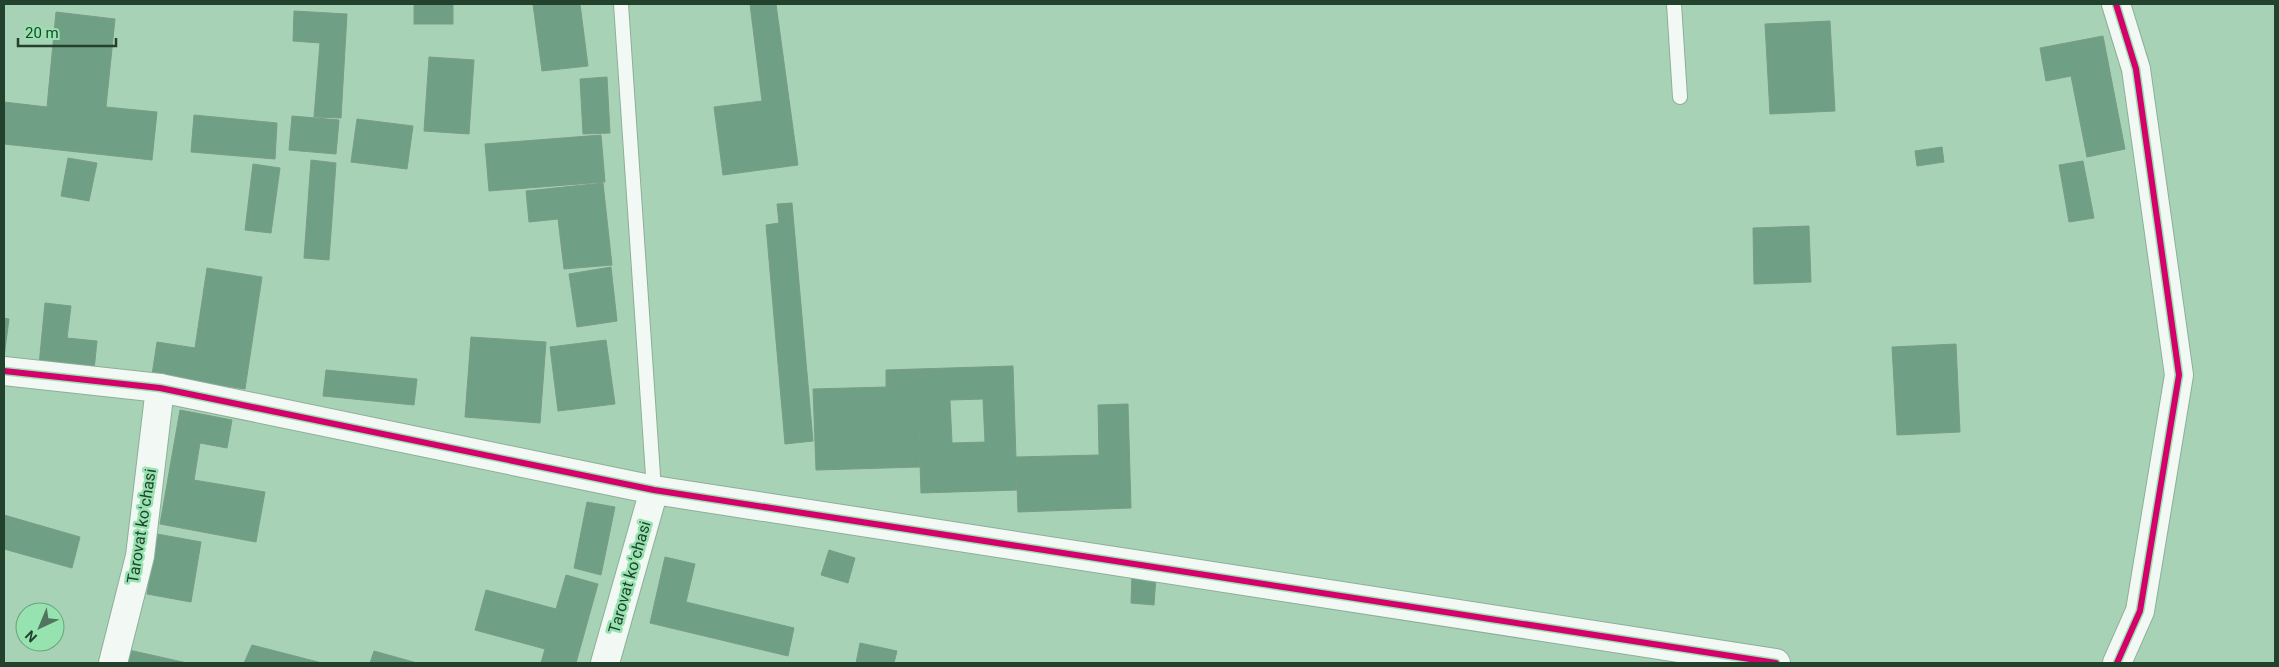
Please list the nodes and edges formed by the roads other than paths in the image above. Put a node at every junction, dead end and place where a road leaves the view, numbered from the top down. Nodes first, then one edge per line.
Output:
1 (621, 4) edge
2 (1674, 4) edge
3 (2116, 4) edge
4 (1680, 98) dead end
5 (4, 371) edge
6 (160, 388) junction
7 (654, 490) junction
8 (114, 663) edge
9 (605, 663) edge
10 (1776, 663) edge
11 (2117, 663) edge

1 - 7 lane
2 - 4 lane
3 - 11 street
5 - 6 street
6 - 7 street
6 - 8 street, Tarovat koʻchasi
7 - 9 street, Tarovat koʻchasi
7 - 10 street

